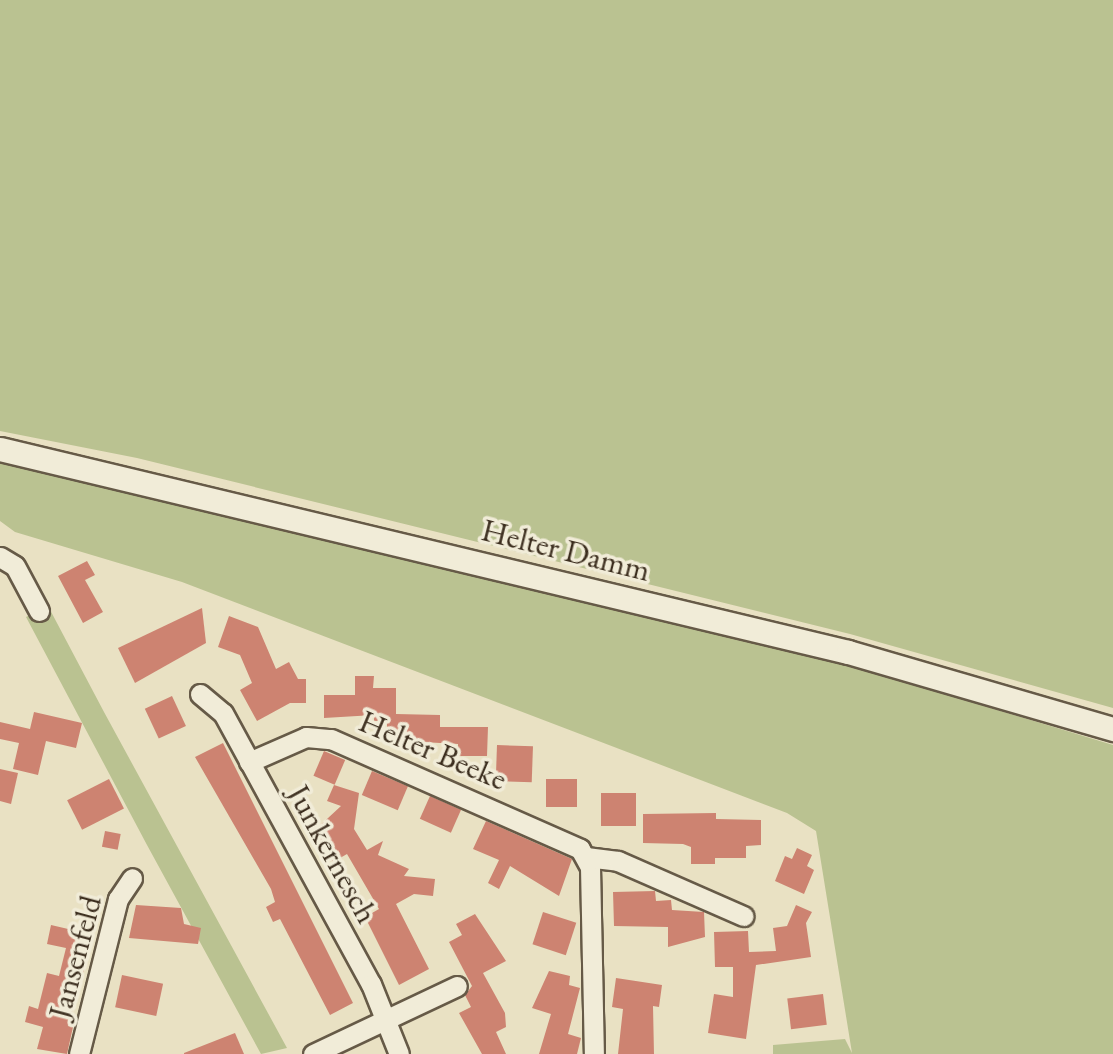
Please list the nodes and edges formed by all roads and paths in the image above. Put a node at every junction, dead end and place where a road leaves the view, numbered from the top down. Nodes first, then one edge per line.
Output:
1 (0, 449) edge
2 (0, 557) edge
3 (38, 611) dead end
4 (200, 694) dead end
5 (1113, 729) edge
6 (249, 762) junction
7 (586, 857) junction
8 (132, 878) dead end
9 (743, 916) dead end
10 (457, 986) dead end
11 (386, 1023) junction
12 (79, 1054) edge
13 (313, 1054) edge
14 (399, 1054) edge
15 (594, 1054) edge

1 - 5 street, Helter Damm
2 - 3 street
4 - 6 street, Junkernesch
6 - 7 street, Helter Beeke
6 - 11 street, Junkernesch
7 - 9 street, Helter Beeke
7 - 15 street
8 - 12 street, Jansenfeld
10 - 11 street
11 - 13 street
11 - 14 street, Junkernesch

